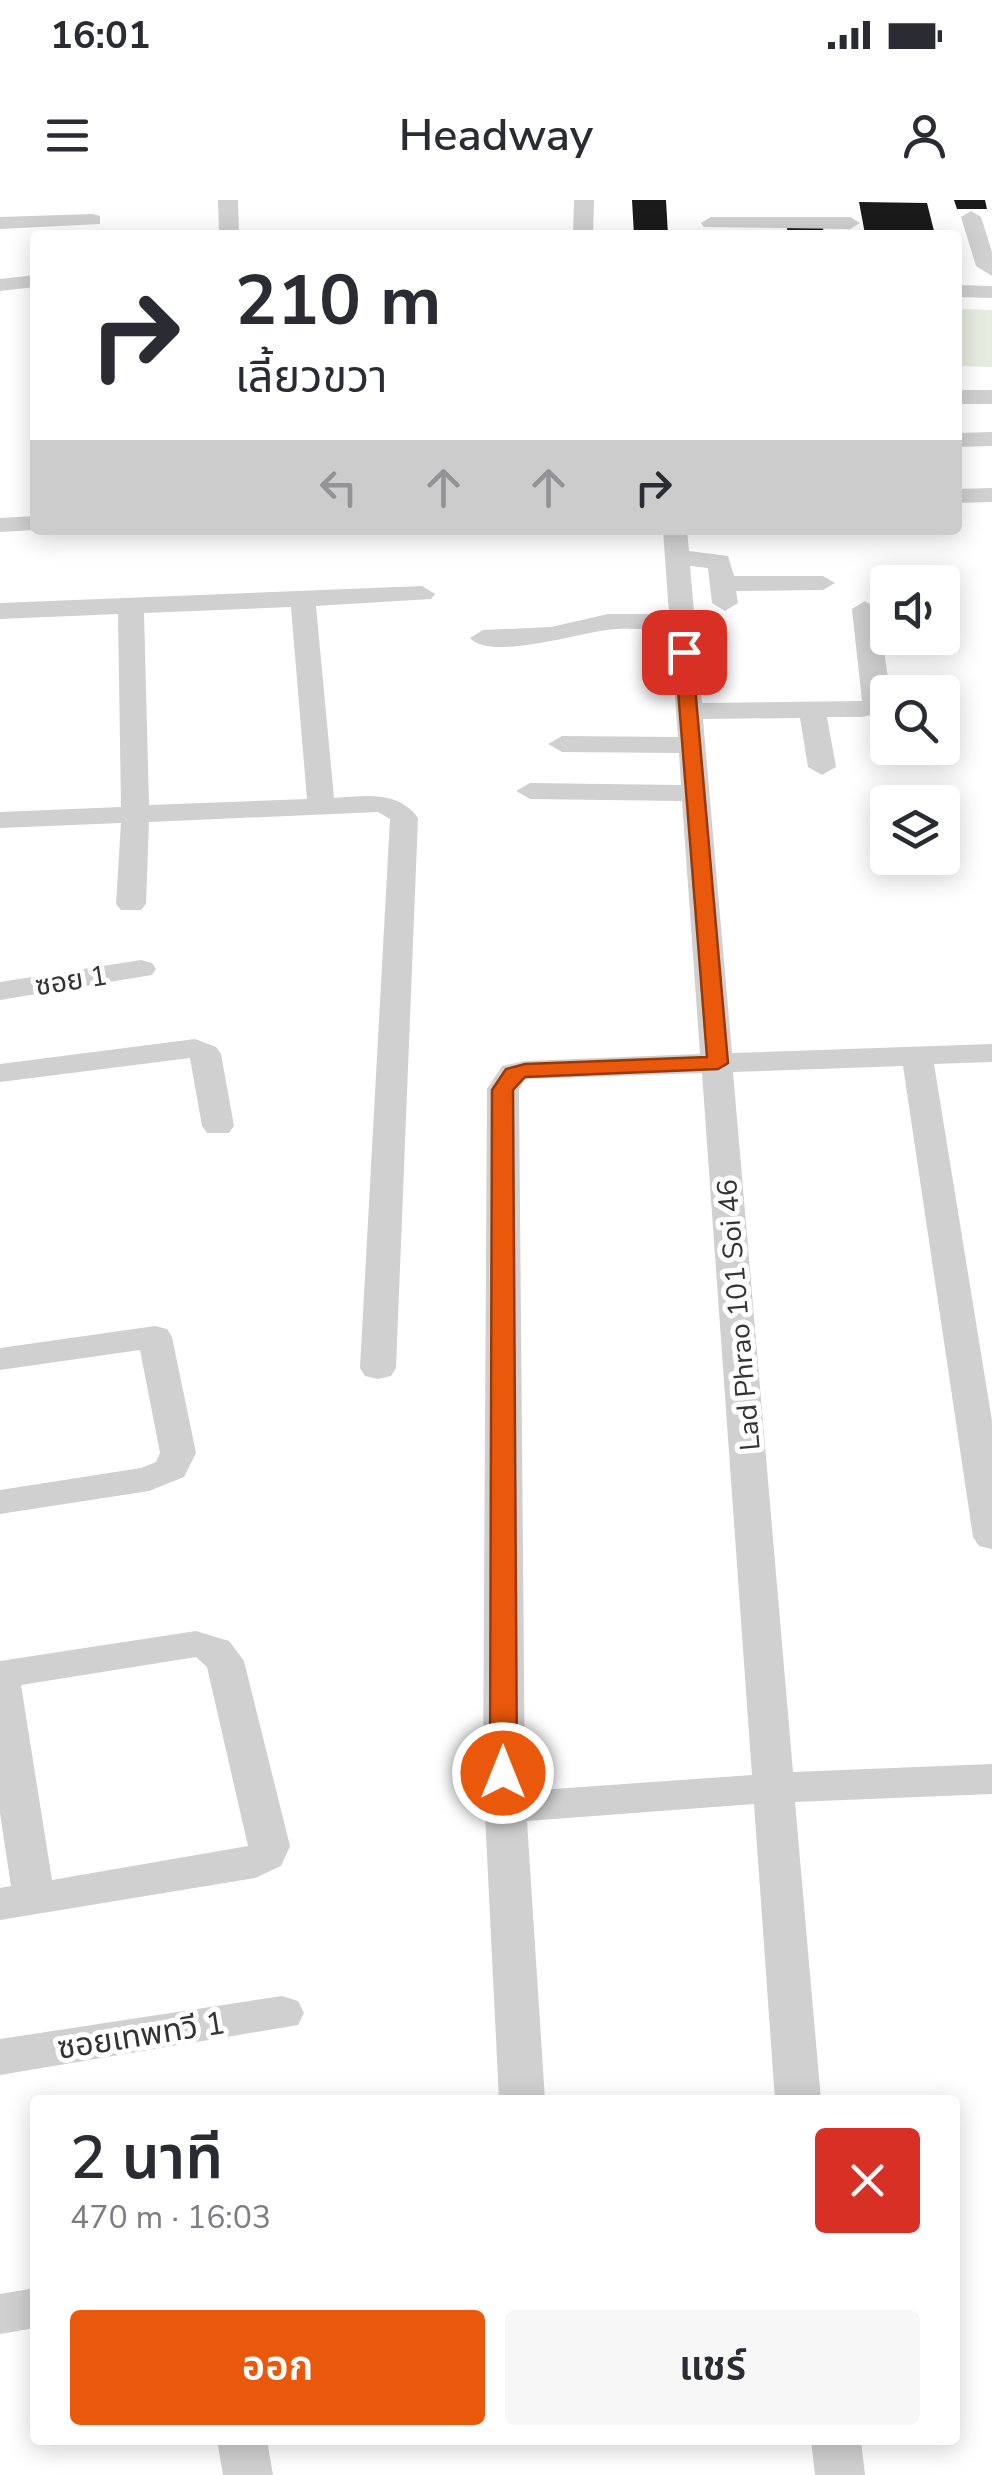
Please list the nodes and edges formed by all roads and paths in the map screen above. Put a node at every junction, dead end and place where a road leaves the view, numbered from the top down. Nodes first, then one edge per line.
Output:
1 (228, 200) edge
2 (584, 200) edge
3 (970, 217) dead end
4 (93, 218) edge
5 (0, 223) edge
6 (711, 223) dead end
7 (850, 223) edge
8 (38, 228) edge
9 (230, 230) edge
10 (583, 230) edge
11 (992, 270) edge
12 (30, 283) edge
13 (0, 286) edge
14 (962, 291) edge
15 (992, 292) edge
16 (962, 397) edge
17 (992, 397) edge
18 (992, 439) edge
19 (962, 440) edge
20 (992, 495) edge
21 (962, 496) edge
22 (30, 523) edge
23 (0, 525) edge
24 (676, 544) edge
25 (823, 583) dead end
26 (422, 594) dead end
27 (302, 599) junction
28 (131, 606) junction
29 (865, 608) dead end
30 (0, 611) edge
31 (682, 622) junction
32 (483, 638) dead end
33 (688, 710) junction
34 (812, 710) junction
35 (562, 744) dead end
36 (691, 745) junction
37 (822, 767) dead end
38 (530, 791) dead end
39 (695, 792) junction
40 (320, 805) junction
41 (135, 814) junction
42 (0, 820) edge
43 (131, 904) dead end
44 (141, 969) dead end
45 (0, 991) edge
46 (992, 1053) edge
47 (918, 1055) junction
48 (718, 1063) junction
49 (0, 1073) edge
50 (218, 1126) dead end
51 (0, 1359) edge
52 (378, 1368) dead end
53 (0, 1502) edge
54 (992, 1537) edge
55 (0, 1678) edge
56 (992, 1779) edge
57 (776, 1788) junction
58 (508, 1807) junction
59 (17, 1901) edge
60 (282, 2013) dead end
61 (0, 2057) edge
62 (522, 2095) edge
63 (798, 2095) edge
64 (30, 2309) edge
65 (0, 2314) edge
66 (243, 2445) edge
67 (837, 2445) edge
68 (248, 2475) edge
69 (840, 2475) edge

1 - 9 street
2 - 10 street
3 - 11 street
4 - 8 street
5 - 8 street
6 - 7 street
12 - 13 street
14 - 15 street
16 - 17 street
18 - 19 street
20 - 21 street
22 - 23 street
24 - 25 street
24 - 31 street, Lad Phrao 101 Soi 46
26 - 27 street
27 - 28 street
27 - 40 street
28 - 30 street
28 - 41 street
29 - 34 street
31 - 32 street
31 - 33 street, Lad Phrao 101 Soi 46
33 - 34 street
33 - 36 street, Lad Phrao 101 Soi 46
34 - 37 street
35 - 36 street
36 - 39 street, Lad Phrao 101 Soi 46
38 - 39 street
39 - 48 street, Lad Phrao 101 Soi 46
40 - 41 street
40 - 52 street
41 - 42 street
41 - 43 street
44 - 45 street, ซอย 1
46 - 47 street
47 - 48 street
47 - 54 street
48 - 57 street, Lad Phrao 101 Soi 46
48 - 58 street
49 - 50 street
51 - 53 street
55 - 59 street
55 - 59 street
56 - 57 street
57 - 58 street
57 - 63 street, Lad Phrao 101 Soi 46
58 - 62 street
60 - 61 street, ซอยเทพทวี 1
64 - 65 street
66 - 68 street
67 - 69 street

